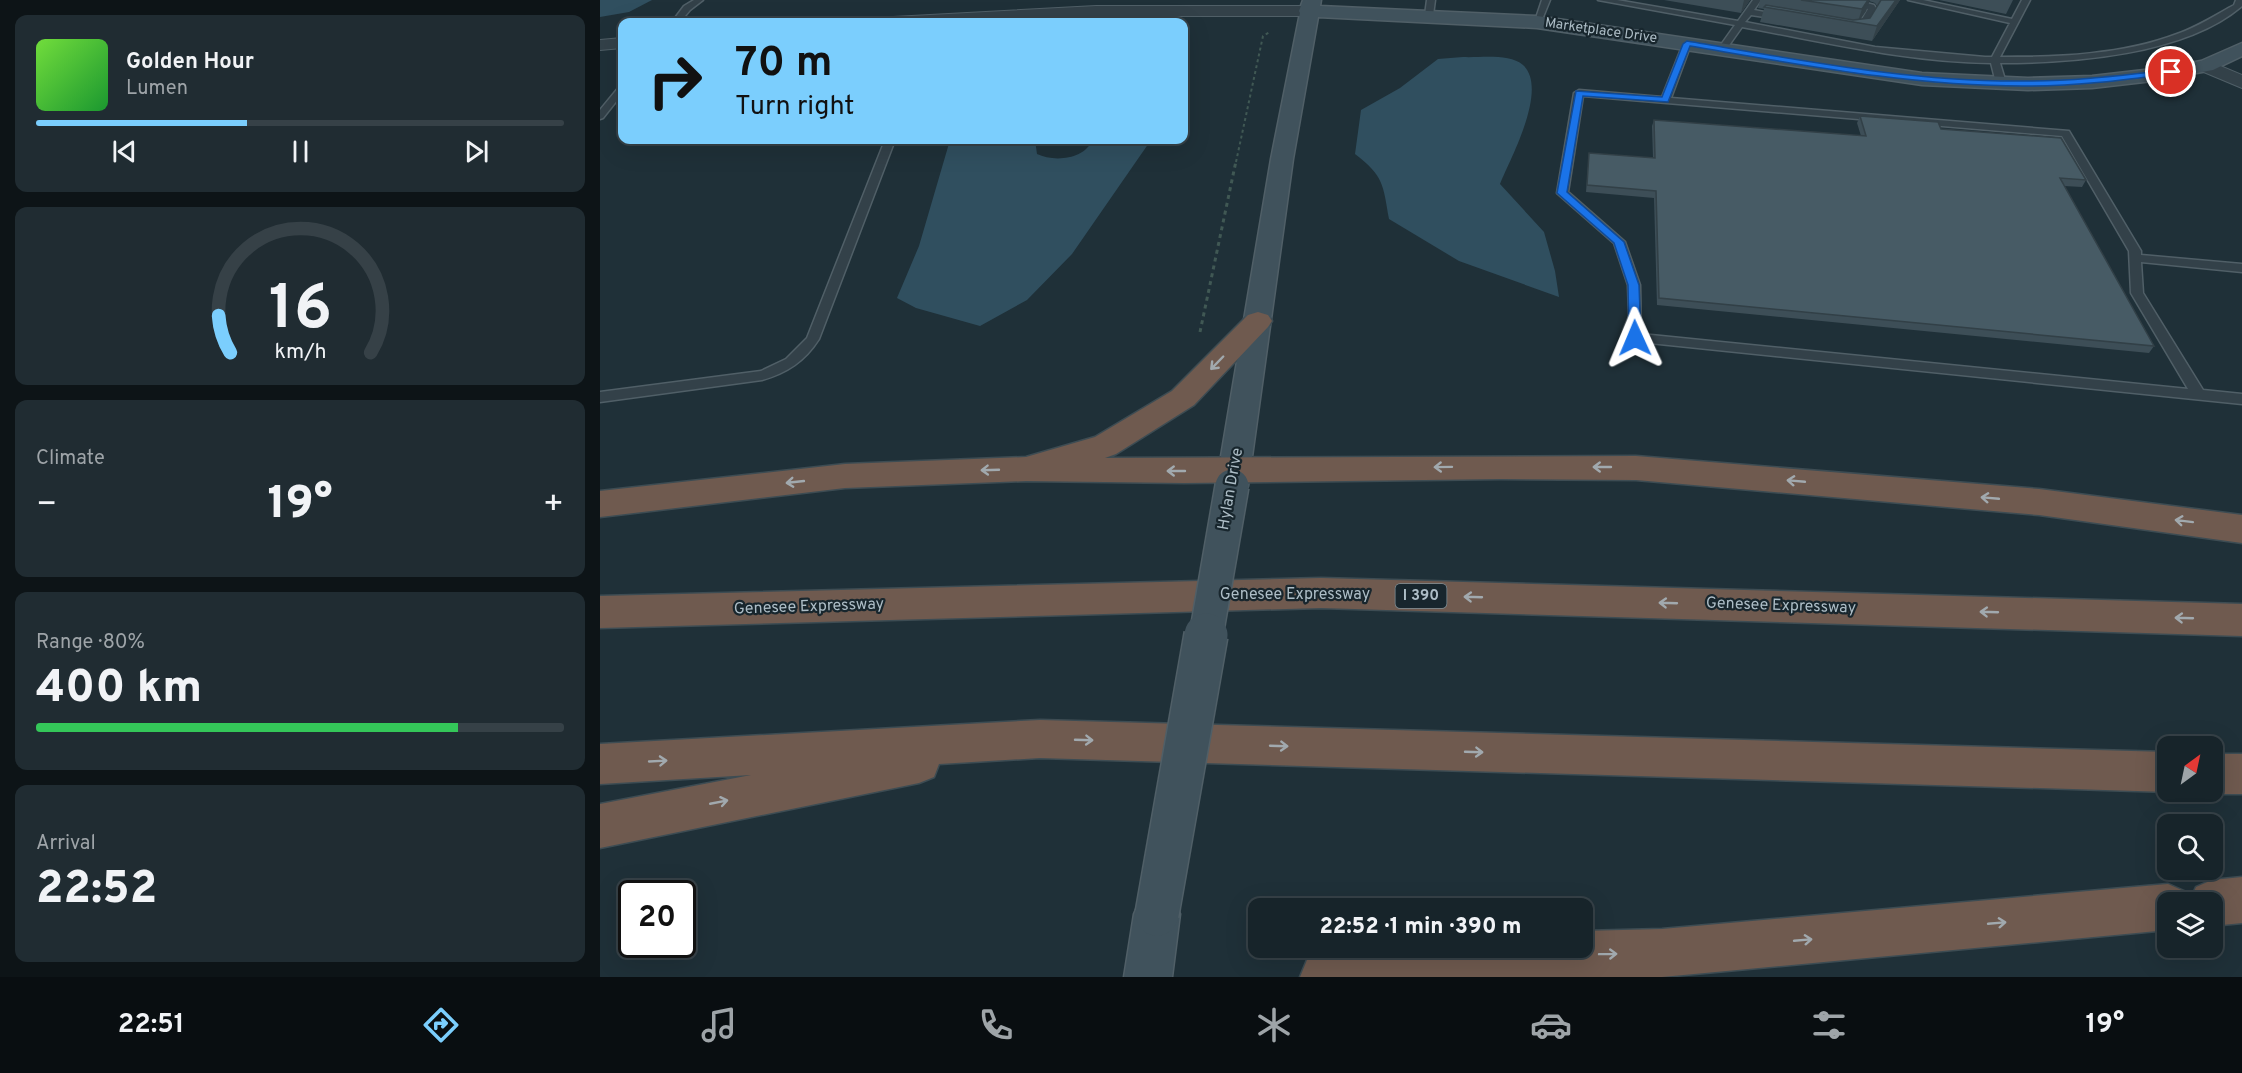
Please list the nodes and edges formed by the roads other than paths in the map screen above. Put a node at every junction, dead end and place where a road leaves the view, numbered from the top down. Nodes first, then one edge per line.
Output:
1 (699, 0) edge
2 (873, 0) edge
3 (880, 0) edge
4 (976, 0) edge
5 (1546, 0) edge
6 (1602, 0) edge
7 (1757, 0) edge
8 (1846, 0) edge
9 (1912, 0) edge
10 (2026, 0) edge
11 (2240, 3) edge
12 (1310, 5) edge
13 (1430, 7) edge
14 (1096, 11) junction
15 (1749, 12) junction
16 (939, 15) edge
17 (679, 18) edge
18 (919, 18) edge
19 (1793, 20) edge
20 (1537, 21) junction
21 (2015, 22) junction
22 (1741, 24) junction
23 (1848, 29) edge
24 (618, 43) edge
25 (1687, 44) junction
26 (600, 45) edge
27 (2242, 49) edge
28 (1722, 50) junction
29 (1995, 59) junction
30 (2206, 66) junction
31 (2242, 82) edge
32 (2001, 83) junction
33 (618, 94) edge
34 (1665, 100) junction
35 (600, 116) edge
36 (888, 144) edge
37 (2135, 258) junction
38 (2242, 268) edge
39 (1257, 321) junction
40 (2198, 394) junction
41 (600, 397) edge
42 (2242, 399) edge
43 (1026, 469) junction
44 (1233, 478) junction
45 (600, 504) edge
46 (2242, 529) edge
47 (600, 612) edge
48 (2242, 620) edge
49 (1040, 739) junction
50 (600, 764) edge
51 (2157, 772) edge
52 (2223, 774) edge
53 (2242, 774) edge
54 (600, 826) edge
55 (2242, 900) edge
56 (2223, 902) edge
57 (2157, 908) edge
58 (1148, 977) edge
59 (1324, 977) edge

1 - 17 lane
2 - 3 lane
4 - 14 street, Marketplace Drive
5 - 20 lane
6 - 22 lane
7 - 15 lane
8 - 23 lane
9 - 21 lane
10 - 21 lane
11 - 29 lane
12 - 13 street, Marketplace Drive
12 - 14 street, Marketplace Drive
12 - 39 street, Hylan Drive
13 - 20 street, Marketplace Drive
14 - 16 street, Marketplace Drive
15 - 19 lane
15 - 22 lane
16 - 18 street, Marketplace Drive
20 - 25 street, Marketplace Drive
21 - 29 lane
22 - 28 lane
22 - 29 lane
24 - 26 street
25 - 28 street, Marketplace Drive
25 - 34 lane
27 - 30 street, Marketplace Drive
28 - 32 street, Marketplace Drive
29 - 32 lane
30 - 31 street
30 - 32 street, Marketplace Drive
33 - 35 lane
34 - 37 lane
34 - 40 lane
36 - 41 lane
37 - 38 lane
37 - 40 lane
39 -> 43 highway
39 - 44 street, Hylan Drive
40 - 42 lane
44 -> 43 highway
43 -> 45 highway
46 -> 44 highway
44 - 58 street, Hylan Drive, bridge
48 -> 47 highway, Genesee Expressway / I 390
50 -> 49 highway
49 -> 51 highway
54 -> 49 highway
52 - 53 highway
55 - 56 highway
59 -> 57 highway

